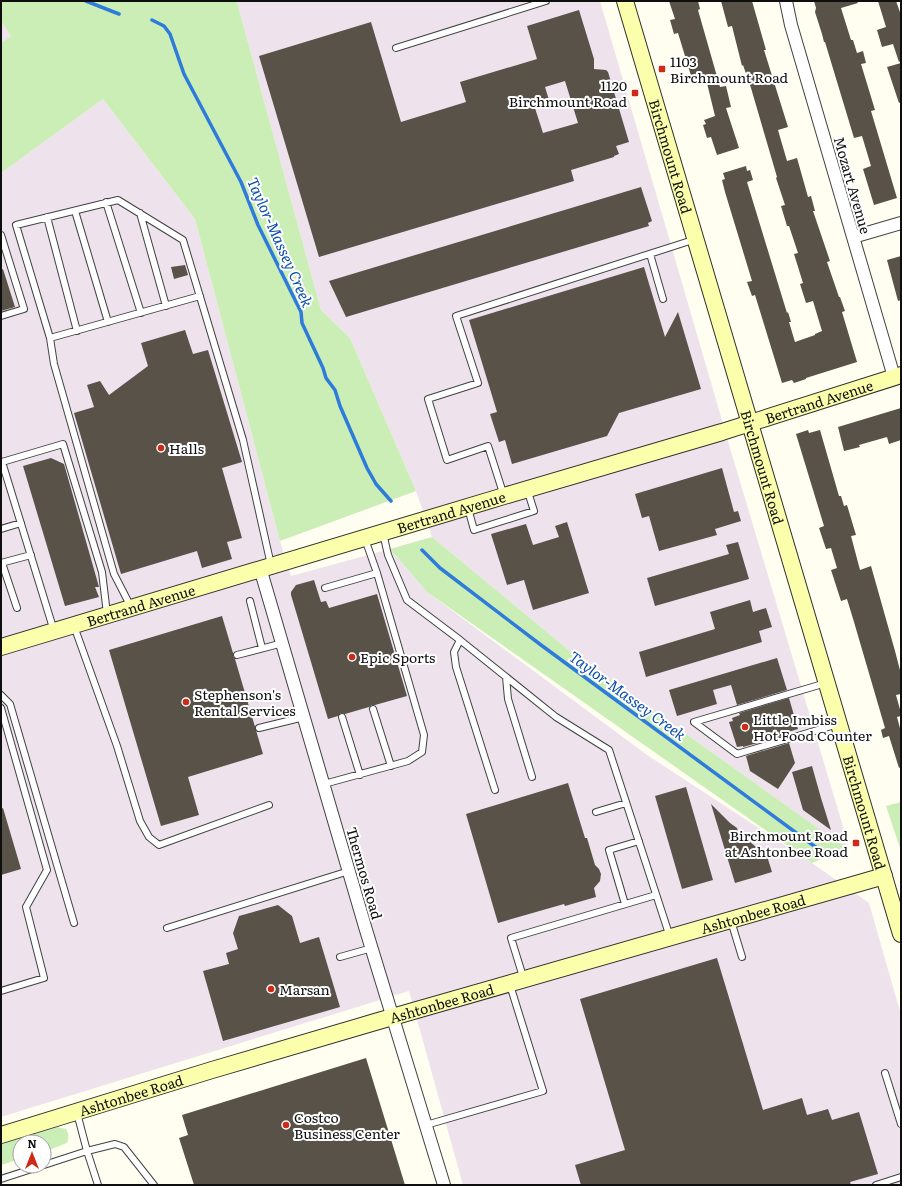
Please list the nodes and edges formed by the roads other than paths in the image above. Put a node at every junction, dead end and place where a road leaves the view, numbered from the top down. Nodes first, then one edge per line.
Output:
1 (546, 1) edge
2 (625, 1) edge
3 (786, 1) edge
4 (396, 48) dead end
5 (106, 202) junction
6 (75, 210) junction
7 (140, 213) junction
8 (47, 217) junction
9 (901, 223) edge
10 (1, 236) edge
11 (853, 237) junction
12 (696, 239) junction
13 (650, 254) junction
14 (200, 296) junction
15 (663, 299) dead end
16 (166, 306) junction
17 (141, 313) junction
18 (1, 316) edge
19 (108, 322) junction
20 (77, 331) junction
21 (50, 338) junction
22 (897, 376) edge
23 (750, 424) junction
24 (2, 463) edge
25 (526, 489) junction
26 (504, 496) junction
27 (467, 506) junction
28 (21, 523) junction
29 (1, 529) edge
30 (383, 532) junction
31 (365, 537) junction
32 (31, 555) junction
33 (2, 563) edge
34 (266, 567) junction
35 (377, 573) junction
36 (325, 588) dead end
37 (250, 601) dead end
38 (131, 607) junction
39 (17, 608) dead end
40 (108, 614) junction
41 (74, 624) junction
42 (54, 631) junction
43 (460, 640) junction
44 (282, 643) junction
45 (1, 647) edge
46 (262, 648) junction
47 (238, 655) dead end
48 (506, 677) junction
49 (827, 682) junction
50 (1, 695) edge
51 (1, 708) edge
52 (373, 709) dead end
53 (342, 717) dead end
54 (304, 718) junction
55 (840, 724) junction
56 (259, 728) dead end
57 (391, 766) junction
58 (360, 775) junction
59 (532, 777) dead end
60 (324, 784) junction
61 (495, 790) dead end
62 (626, 803) junction
63 (269, 805) dead end
64 (596, 812) dead end
65 (639, 841) junction
66 (349, 871) junction
67 (884, 876) junction
68 (656, 895) junction
69 (625, 904) junction
70 (731, 919) junction
71 (74, 923) dead end
72 (167, 928) dead end
73 (901, 934) edge
74 (670, 937) junction
75 (372, 948) junction
76 (340, 957) dead end
77 (742, 957) dead end
78 (517, 982) junction
79 (1, 991) edge
80 (393, 1016) junction
81 (885, 1073) dead end
82 (76, 1112) junction
83 (901, 1124) edge
84 (426, 1125) junction
85 (1, 1135) edge
86 (87, 1151) junction
87 (52, 1162) edge
88 (16, 1174) edge
89 (901, 1177) edge
90 (1, 1179) edge
91 (98, 1185) edge
92 (154, 1185) edge
93 (444, 1185) edge
94 (876, 1185) edge

1 - 4 lane
2 - 12 street, Birchmount Road
3 - 11 street, Mozart Avenue
5 - 6 lane
5 - 7 lane
5 - 17 lane
6 - 8 lane
6 - 19 lane
7 - 14 lane
7 - 16 lane
8 - 20 lane
8 - 21 lane
9 - 11 street
10 - 18 lane
11 - 22 street, Mozart Avenue
12 - 13 lane
12 - 23 street, Birchmount Road
13 - 15 lane
13 - 26 lane
14 - 16 lane
14 - 34 lane
16 - 17 lane
17 - 19 lane
19 - 20 lane
20 - 21 lane
21 - 38 lane
22 - 23 street, Bertrand Avenue
23 - 25 street, Bertrand Avenue
23 - 49 street, Birchmount Road
24 - 28 lane
24 - 40 lane
25 - 26 street, Bertrand Avenue
25 - 27 lane
26 - 27 street, Bertrand Avenue
27 - 30 street, Bertrand Avenue
28 - 29 lane
28 - 32 lane
30 - 31 street, Bertrand Avenue
30 - 43 lane
31 - 34 street, Bertrand Avenue
31 - 35 lane
32 - 33 lane
32 - 42 lane
33 - 39 lane
34 - 38 street, Bertrand Avenue
34 - 44 street, Thermos Road
35 - 36 lane
35 - 57 lane
37 - 46 lane
38 - 40 street, Bertrand Avenue
40 - 41 street, Bertrand Avenue
41 - 42 street, Bertrand Avenue
41 - 63 lane
42 - 45 street, Bertrand Avenue
43 - 48 lane
43 - 61 lane
44 - 46 lane
44 - 54 street, Thermos Road
46 - 47 lane
48 - 59 lane
48 - 62 lane
49 - 55 street, Birchmount Road
49 - 55 lane
50 - 71 lane
51 - 79 lane
52 - 57 lane
53 - 58 lane
54 - 56 lane
54 - 60 street, Thermos Road
55 - 67 street, Birchmount Road
57 - 58 lane
58 - 60 lane
60 - 66 street, Thermos Road
62 - 64 lane
62 - 65 lane
65 - 68 lane
65 - 69 lane
66 - 72 lane
66 - 75 street, Thermos Road
67 - 70 street, Ashtonbee Road
67 - 73 street, Birchmount Road
68 - 69 lane
68 - 74 lane
69 - 78 lane
70 - 74 street, Ashtonbee Road
70 - 77 lane
74 - 78 street, Ashtonbee Road
75 - 76 lane
75 - 80 street, Thermos Road
78 - 80 street, Ashtonbee Road
78 - 84 lane
80 - 82 street, Ashtonbee Road
80 - 84 street, Thermos Road
81 - 83 lane
82 - 85 street, Ashtonbee Road
82 - 86 lane
84 - 93 street, Thermos Road
86 - 87 lane
86 - 91 lane
86 - 92 lane
88 - 90 lane
89 - 94 lane

